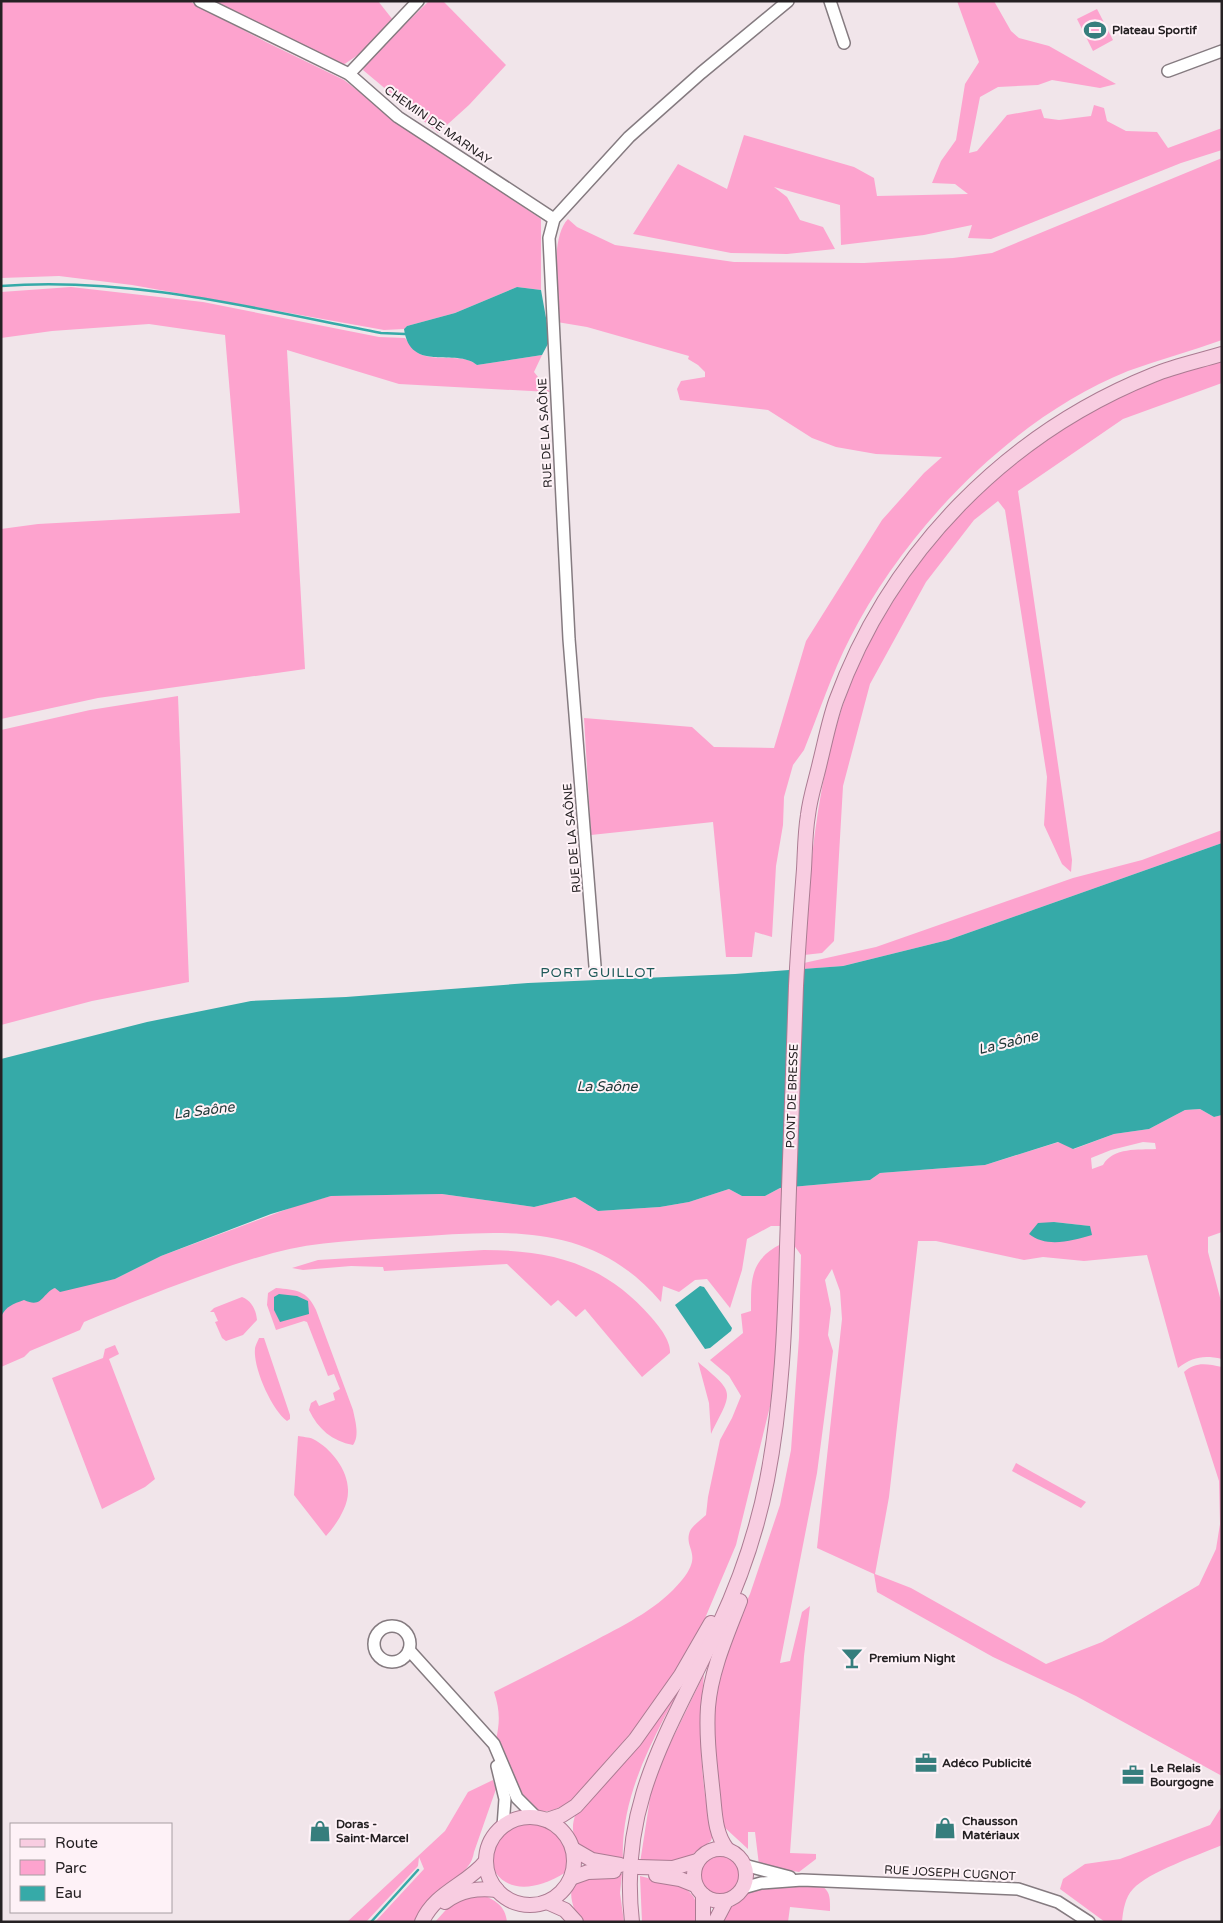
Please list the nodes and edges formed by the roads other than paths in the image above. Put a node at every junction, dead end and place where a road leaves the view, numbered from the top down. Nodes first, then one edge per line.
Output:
1 (200, 1) edge
2 (418, 1) edge
3 (788, 1) edge
4 (830, 1) edge
5 (844, 43) dead end
6 (1222, 51) edge
7 (1168, 71) dead end
8 (349, 74) junction
9 (554, 219) junction
10 (1222, 354) edge
11 (595, 966) dead end
12 (768, 1478) junction
13 (758, 1524) junction
14 (409, 1650) dead end
15 (485, 1734) junction
16 (541, 1819) junction
17 (503, 1827) junction
18 (573, 1849) junction
19 (727, 1850) junction
20 (486, 1861) junction
21 (697, 1861) junction
22 (744, 1865) junction
23 (571, 1878) junction
24 (802, 1880) junction
25 (743, 1888) junction
26 (497, 1890) junction
27 (699, 1890) junction
28 (726, 1901) junction
29 (547, 1902) junction
30 (423, 1922) edge
31 (576, 1922) edge
32 (632, 1922) edge
33 (703, 1922) edge
34 (715, 1922) edge
35 (1089, 1922) edge

1 - 8 street, CHEMIN DE MARNAY
2 - 8 street
3 - 9 street
4 - 5 street
6 - 7 street
8 - 9 street, CHEMIN DE MARNAY
9 - 11 street, RUE DE LA SAÔNE
10 - 12 main road, PONT DE BRESSE
12 - 13 main road
12 - 16 main road
13 - 19 main road
13 - 32 main road
14 - 15 street
15 - 16 street
15 - 17 street
16 - 17 main road
16 - 18 main road
17 - 20 main road
18 - 23 main road
18 - 23 main road
19 - 21 main road
19 - 22 main road
20 - 26 main road
20 - 30 main road
21 - 27 main road
21 - 27 main road
22 - 24 street, RUE JOSEPH CUGNOT
22 - 25 main road
23 - 29 main road
24 - 25 street, RUE JOSEPH CUGNOT
24 - 35 street, RUE JOSEPH CUGNOT
25 - 28 main road
26 - 29 main road
26 - 30 main road
27 - 28 main road
27 - 33 main road
28 - 34 main road
29 - 31 main road

